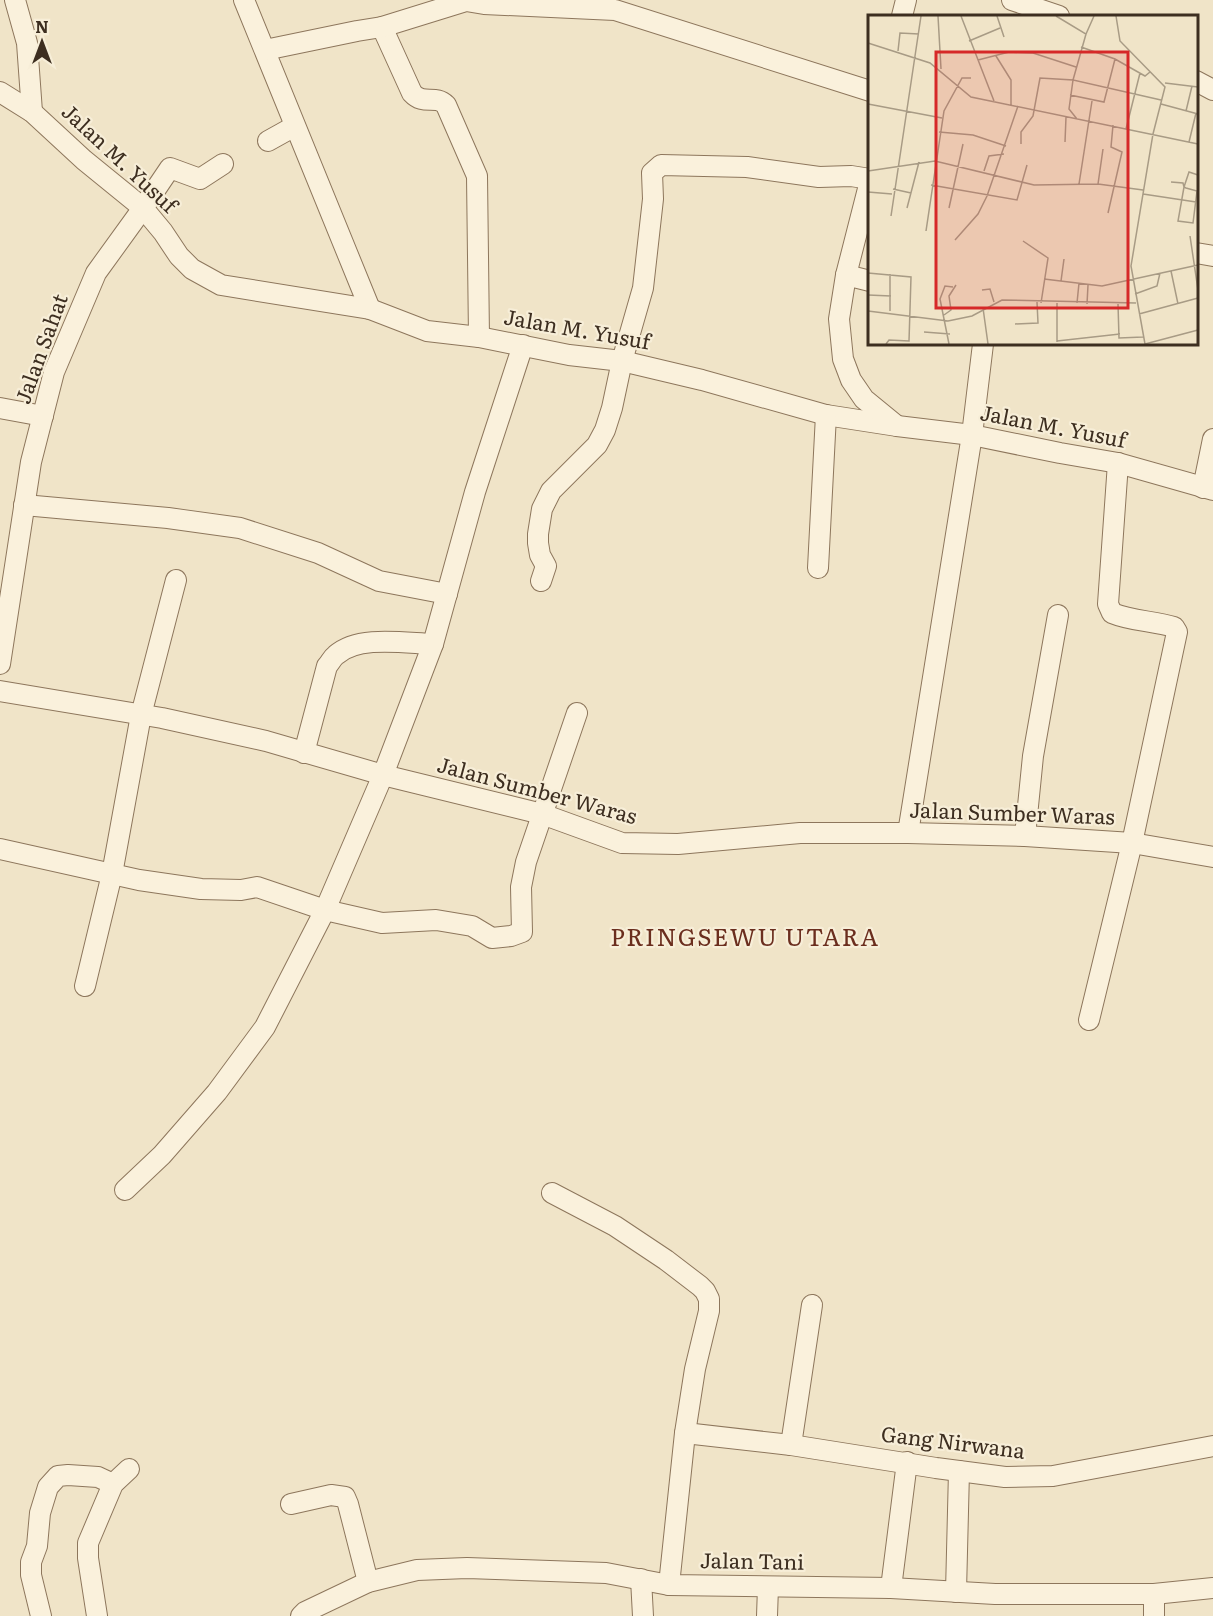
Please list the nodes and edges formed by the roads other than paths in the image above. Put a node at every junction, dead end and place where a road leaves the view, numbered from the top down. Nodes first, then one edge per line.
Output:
1 (15, 0) edge
2 (244, 0) edge
3 (466, 0) edge
4 (906, 0) edge
5 (1012, 0) edge
6 (1036, 3) edge
7 (902, 15) edge
8 (1057, 15) edge
9 (382, 27) junction
10 (265, 50) junction
11 (1198, 82) edge
12 (868, 90) edge
13 (1213, 90) edge
14 (0, 92) edge
15 (32, 112) junction
16 (295, 127) junction
17 (268, 141) dead end
18 (223, 164) dead end
19 (868, 180) edge
20 (868, 188) edge
21 (143, 208) junction
22 (1198, 253) edge
23 (1213, 256) edge
24 (846, 275) junction
25 (868, 280) edge
26 (370, 309) junction
27 (479, 337) junction
28 (523, 345) junction
29 (982, 345) edge
30 (622, 361) junction
31 (0, 408) edge
32 (826, 415) junction
33 (43, 416) junction
34 (897, 426) junction
35 (972, 435) junction
36 (1213, 439) edge
37 (1118, 463) junction
38 (1208, 489) edge
39 (24, 505) junction
40 (818, 568) dead end
41 (176, 580) dead end
42 (541, 581) dead end
43 (447, 594) junction
44 (1058, 615) dead end
45 (432, 644) junction
46 (0, 664) edge
47 (0, 691) edge
48 (578, 713) dead end
49 (141, 715) junction
50 (304, 753) junction
51 (383, 775) junction
52 (542, 814) junction
53 (908, 833) junction
54 (1025, 836) junction
55 (1132, 843) junction
56 (0, 849) edge
57 (1213, 857) edge
58 (112, 874) junction
59 (325, 910) junction
60 (85, 986) dead end
61 (1089, 1020) dead end
62 (125, 1190) dead end
63 (552, 1193) dead end
64 (812, 1305) dead end
65 (686, 1433) junction
66 (791, 1445) junction
67 (1213, 1446) edge
68 (907, 1462) junction
69 (129, 1469) dead end
70 (959, 1471) junction
71 (113, 1484) junction
72 (291, 1504) dead end
73 (641, 1580) junction
74 (368, 1582) junction
75 (669, 1585) junction
76 (768, 1587) junction
77 (891, 1588) junction
78 (1213, 1588) edge
79 (956, 1592) junction
80 (1154, 1594) junction
81 (41, 1616) edge
82 (97, 1616) edge
83 (301, 1616) edge
84 (643, 1616) edge
85 (767, 1616) edge
86 (1155, 1616) edge

1 - 15 street
2 - 10 street
3 - 9 street
3 - 12 street
4 - 7 street
5 - 6 street
6 - 8 street
9 - 10 street
9 - 27 street
10 - 16 street
11 - 13 street
14 - 15 street, Jalan M. Yusuf
15 - 21 street, Jalan M. Yusuf
16 - 17 street
16 - 26 street
18 - 21 street, Jalan Sahat
19 - 30 street
20 - 24 street
21 - 26 street, Jalan M. Yusuf
21 - 33 street, Jalan Sahat
22 - 23 street
24 - 25 street
24 - 34 street
26 - 27 street, Jalan M. Yusuf
27 - 28 street, Jalan M. Yusuf
28 - 30 street, Jalan M. Yusuf
28 - 43 street
29 - 35 street
30 - 32 street, Jalan M. Yusuf
30 - 42 street
31 - 33 street
32 - 34 street, Jalan M. Yusuf
32 - 40 street
33 - 39 street, Jalan Sahat
34 - 35 street, Jalan M. Yusuf
35 - 37 street, Jalan M. Yusuf
35 - 53 street
36 - 38 street
37 - 38 street, Jalan M. Yusuf
37 - 55 street
39 - 43 street
39 - 46 street, Jalan Sahat
41 - 49 street
43 - 45 street
44 - 54 street
45 - 50 street
45 - 51 street
47 - 49 street, Jalan Sumber Waras
48 - 52 street
49 - 50 street, Jalan Sumber Waras
49 - 58 street
50 - 51 street, Jalan Sumber Waras
51 - 52 street, Jalan Sumber Waras
51 - 59 street
52 - 53 street, Jalan Sumber Waras
52 - 59 street
53 - 54 street, Jalan Sumber Waras
54 - 55 street, Jalan Sumber Waras
55 - 57 street, Jalan Sumber Waras
55 - 61 street
56 - 58 street
58 - 59 street
58 - 60 street
59 - 62 street
63 - 65 street
64 - 66 street
65 - 66 street, Gang Nirwana
65 - 75 street
66 - 68 street, Gang Nirwana
67 - 70 street, Gang Nirwana
68 - 70 street, Gang Nirwana
68 - 77 street
69 - 71 street
70 - 79 street
71 - 81 street
71 - 82 street
72 - 74 street
73 - 74 street, Jalan Tani
73 - 75 street, Jalan Tani
73 - 84 street
74 - 83 street, Jalan Tani
75 - 76 street, Jalan Tani
76 - 77 street, Jalan Tani
76 - 85 street
77 - 79 street, Jalan Tani
78 - 80 street, Jalan Tani
79 - 80 street, Jalan Tani
80 - 86 street

